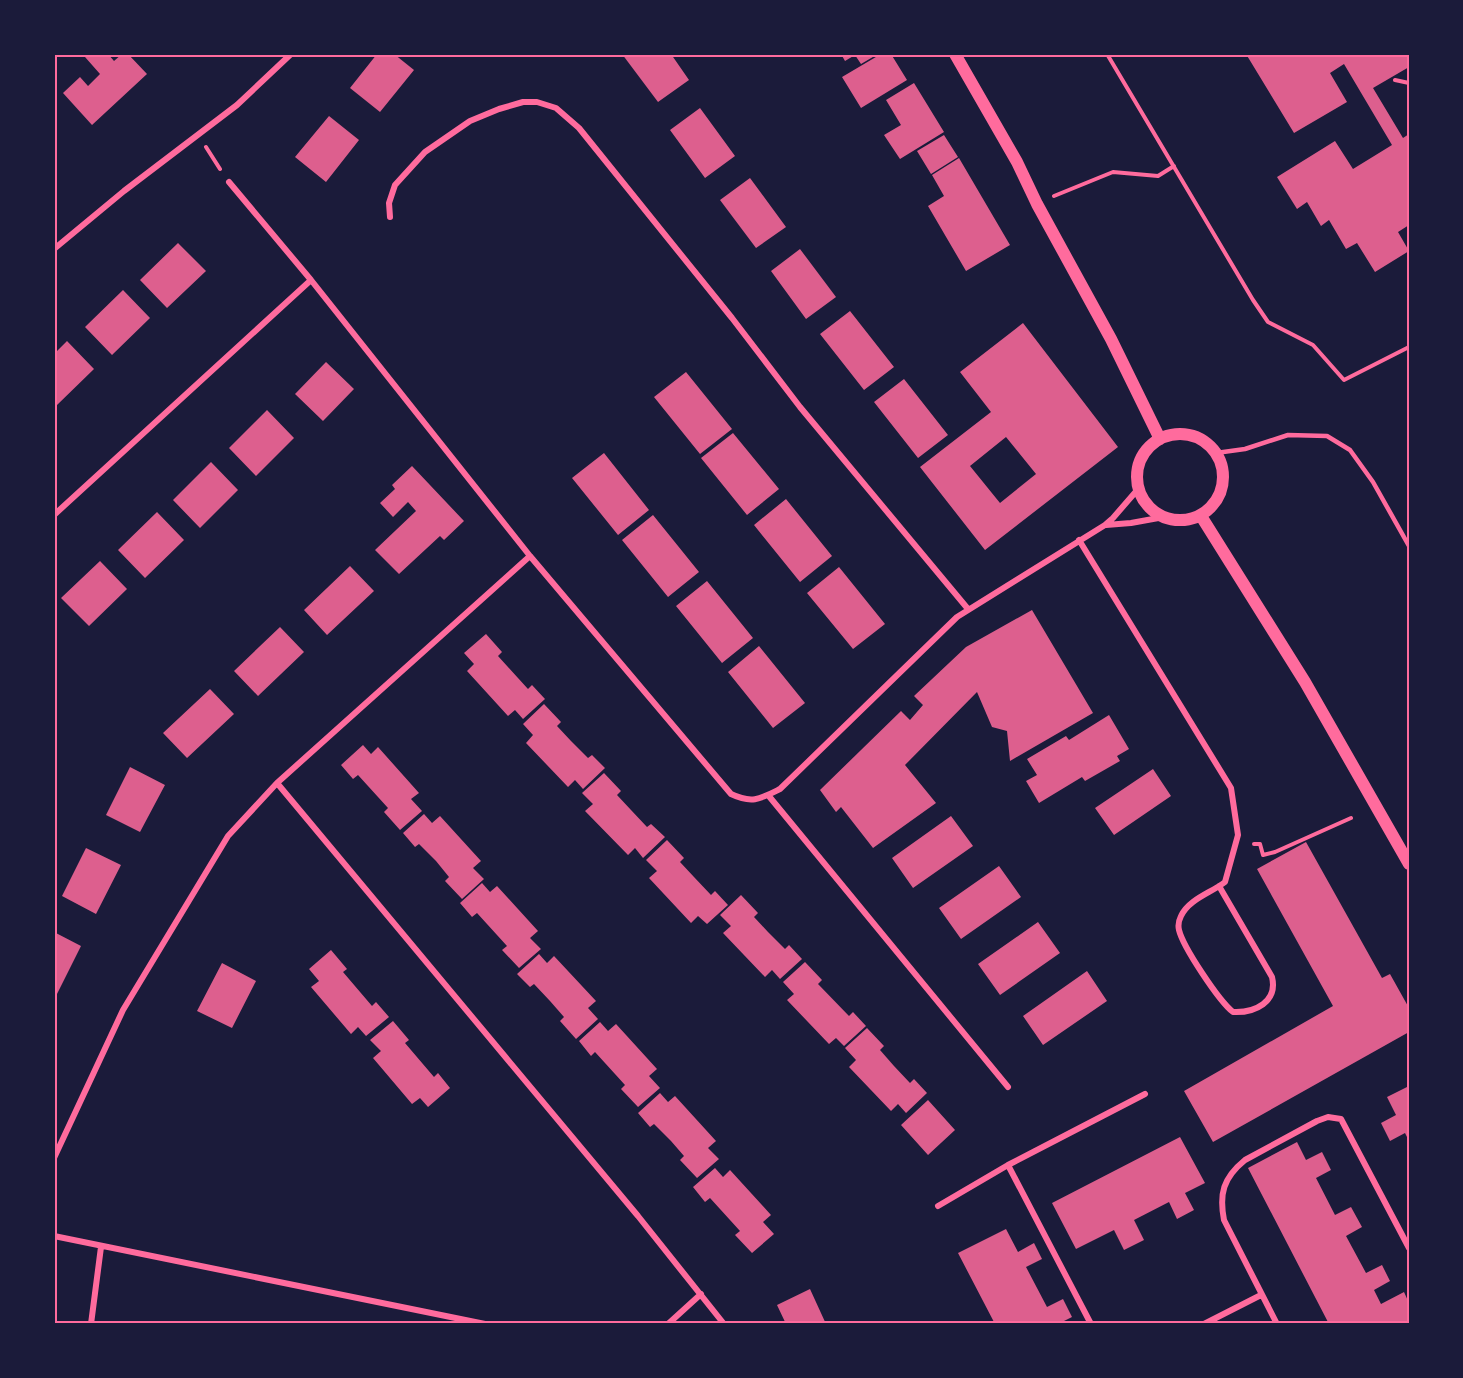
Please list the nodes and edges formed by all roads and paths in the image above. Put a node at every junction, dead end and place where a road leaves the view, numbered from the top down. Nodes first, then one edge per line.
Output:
1 (291, 54) edge
2 (955, 54) edge
3 (1107, 54) edge
4 (1395, 80) dead end
5 (1409, 83) edge
6 (197, 134) junction
7 (1174, 166) junction
8 (229, 182) joint
9 (1037, 204) junction
10 (390, 217) dead end
11 (54, 249) edge
12 (311, 280) junction
13 (1409, 347) edge
14 (1160, 439) junction
15 (1216, 453) junction
16 (1138, 488) junction
17 (54, 515) edge
18 (1201, 516) junction
19 (1164, 517) junction
20 (1105, 525) junction
21 (1079, 540) junction
22 (1409, 546) edge
23 (530, 556) junction
24 (968, 609) junction
25 (277, 783) junction
26 (768, 795) junction
27 (1351, 818) dead end
28 (1236, 843) junction
29 (1409, 864) edge
30 (1219, 886) junction
31 (1008, 1087) dead end
32 (1145, 1095) dead end
33 (54, 1158) edge
34 (1008, 1165) junction
35 (938, 1206) dead end
36 (54, 1236) edge
37 (101, 1247) junction
38 (1409, 1248) edge
39 (701, 1294) junction
40 (1261, 1295) junction
41 (91, 1324) edge
42 (485, 1324) edge
43 (668, 1324) edge
44 (724, 1324) edge
45 (1091, 1324) edge
46 (1204, 1324) edge
47 (1277, 1324) edge

1 - 6 street
2 - 9 main road
3 - 7 path
4 - 5 path
6 - 8 path
6 - 11 street
7 - 9 path
7 - 13 path
8 - 12 street
9 - 14 main road
10 - 24 street
12 - 17 street
12 - 23 street
14 - 15 main road
14 - 16 main road
15 - 18 main road
15 - 22 lane
16 - 19 main road
16 - 20 street
18 - 19 main road
18 - 29 main road
19 - 20 street
20 - 21 street
21 - 24 street
21 - 28 street
23 - 25 street
23 - 26 street
24 - 26 street
25 - 33 street
25 - 39 street
26 - 31 street
27 - 28 path
28 - 30 street
30 - 30 street
32 - 34 street
34 - 35 street
34 - 45 street
36 - 37 street
37 - 41 street
37 - 42 street
38 - 40 street
39 - 43 street
39 - 44 street
40 - 46 street
40 - 47 street

